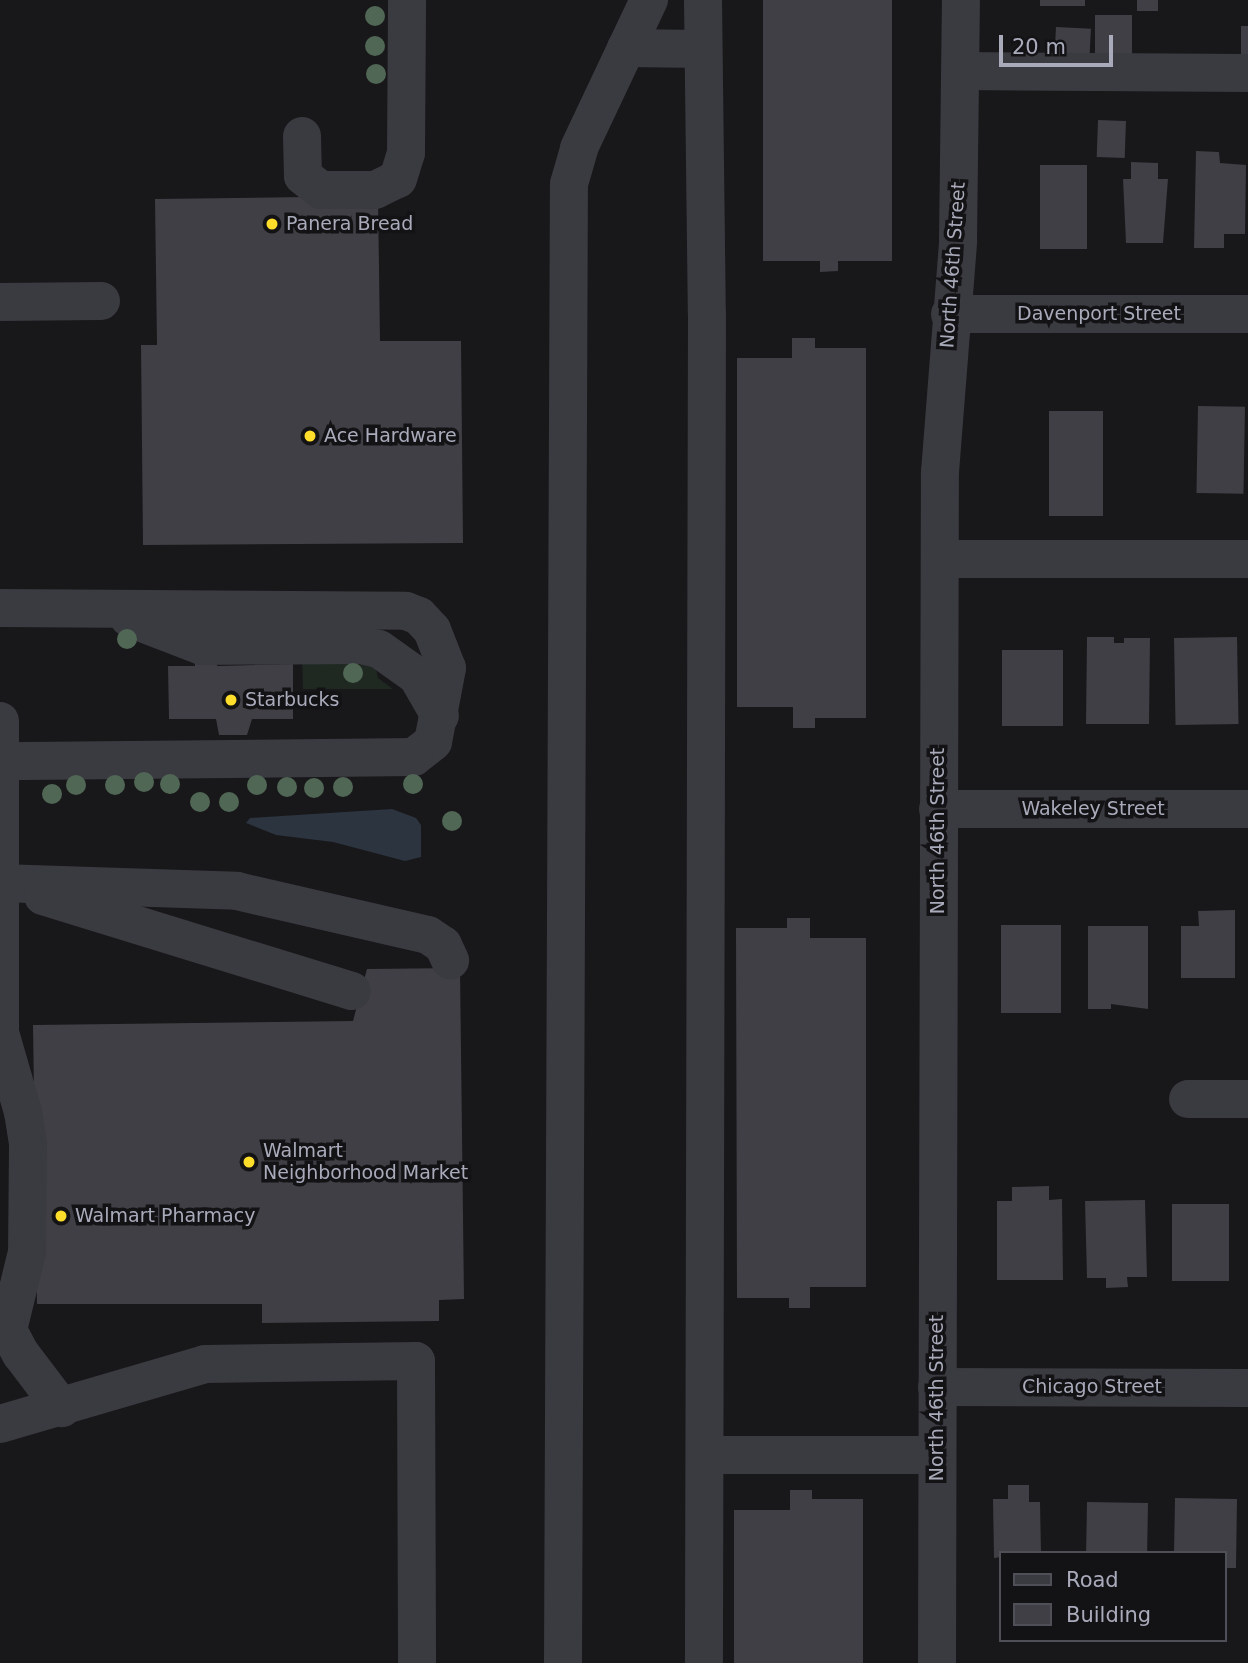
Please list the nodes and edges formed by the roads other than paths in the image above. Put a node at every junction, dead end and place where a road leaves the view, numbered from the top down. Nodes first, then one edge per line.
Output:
1 (407, 0) edge
2 (649, 0) edge
3 (703, 0) edge
4 (961, 0) edge
5 (626, 48) junction
6 (703, 49) junction
7 (962, 71) junction
8 (1248, 73) edge
9 (302, 136) dead end
10 (101, 301) dead end
11 (0, 302) edge
12 (950, 314) junction
13 (1248, 314) edge
14 (940, 559) junction
15 (1248, 559) edge
16 (0, 608) edge
17 (0, 721) edge
18 (0, 761) edge
19 (938, 809) junction
20 (1248, 809) edge
21 (1, 883) edge
22 (450, 960) dead end
23 (352, 991) dead end
24 (1, 1044) edge
25 (1188, 1099) dead end
26 (1248, 1099) edge
27 (0, 1255) edge
28 (8, 1330) junction
29 (937, 1387) junction
30 (1248, 1388) edge
31 (62, 1408) junction
32 (0, 1424) edge
33 (705, 1455) junction
34 (937, 1455) junction
35 (417, 1663) edge
36 (563, 1663) edge
37 (704, 1663) edge
38 (937, 1663) edge

1 - 9 street
2 - 5 street
3 - 6 street
4 - 7 street, North 46th Street
5 - 6 street
5 - 36 street
6 - 33 street
7 - 8 street
7 - 12 street, North 46th Street
10 - 11 street
12 - 13 street, Davenport Street
12 - 14 street, North 46th Street
14 - 15 street
14 - 19 street, North 46th Street
16 - 18 street
17 - 18 street
18 - 21 street
19 - 20 street, Wakeley Street
19 - 29 street, North 46th Street
21 - 22 street
21 - 23 street
21 - 24 street
24 - 28 street
25 - 26 street
27 - 28 street
28 - 31 street
29 - 30 street, Chicago Street
29 - 34 street, North 46th Street
31 - 32 street
31 - 35 street
33 - 34 street
33 - 37 street
34 - 38 street, North 46th Street

